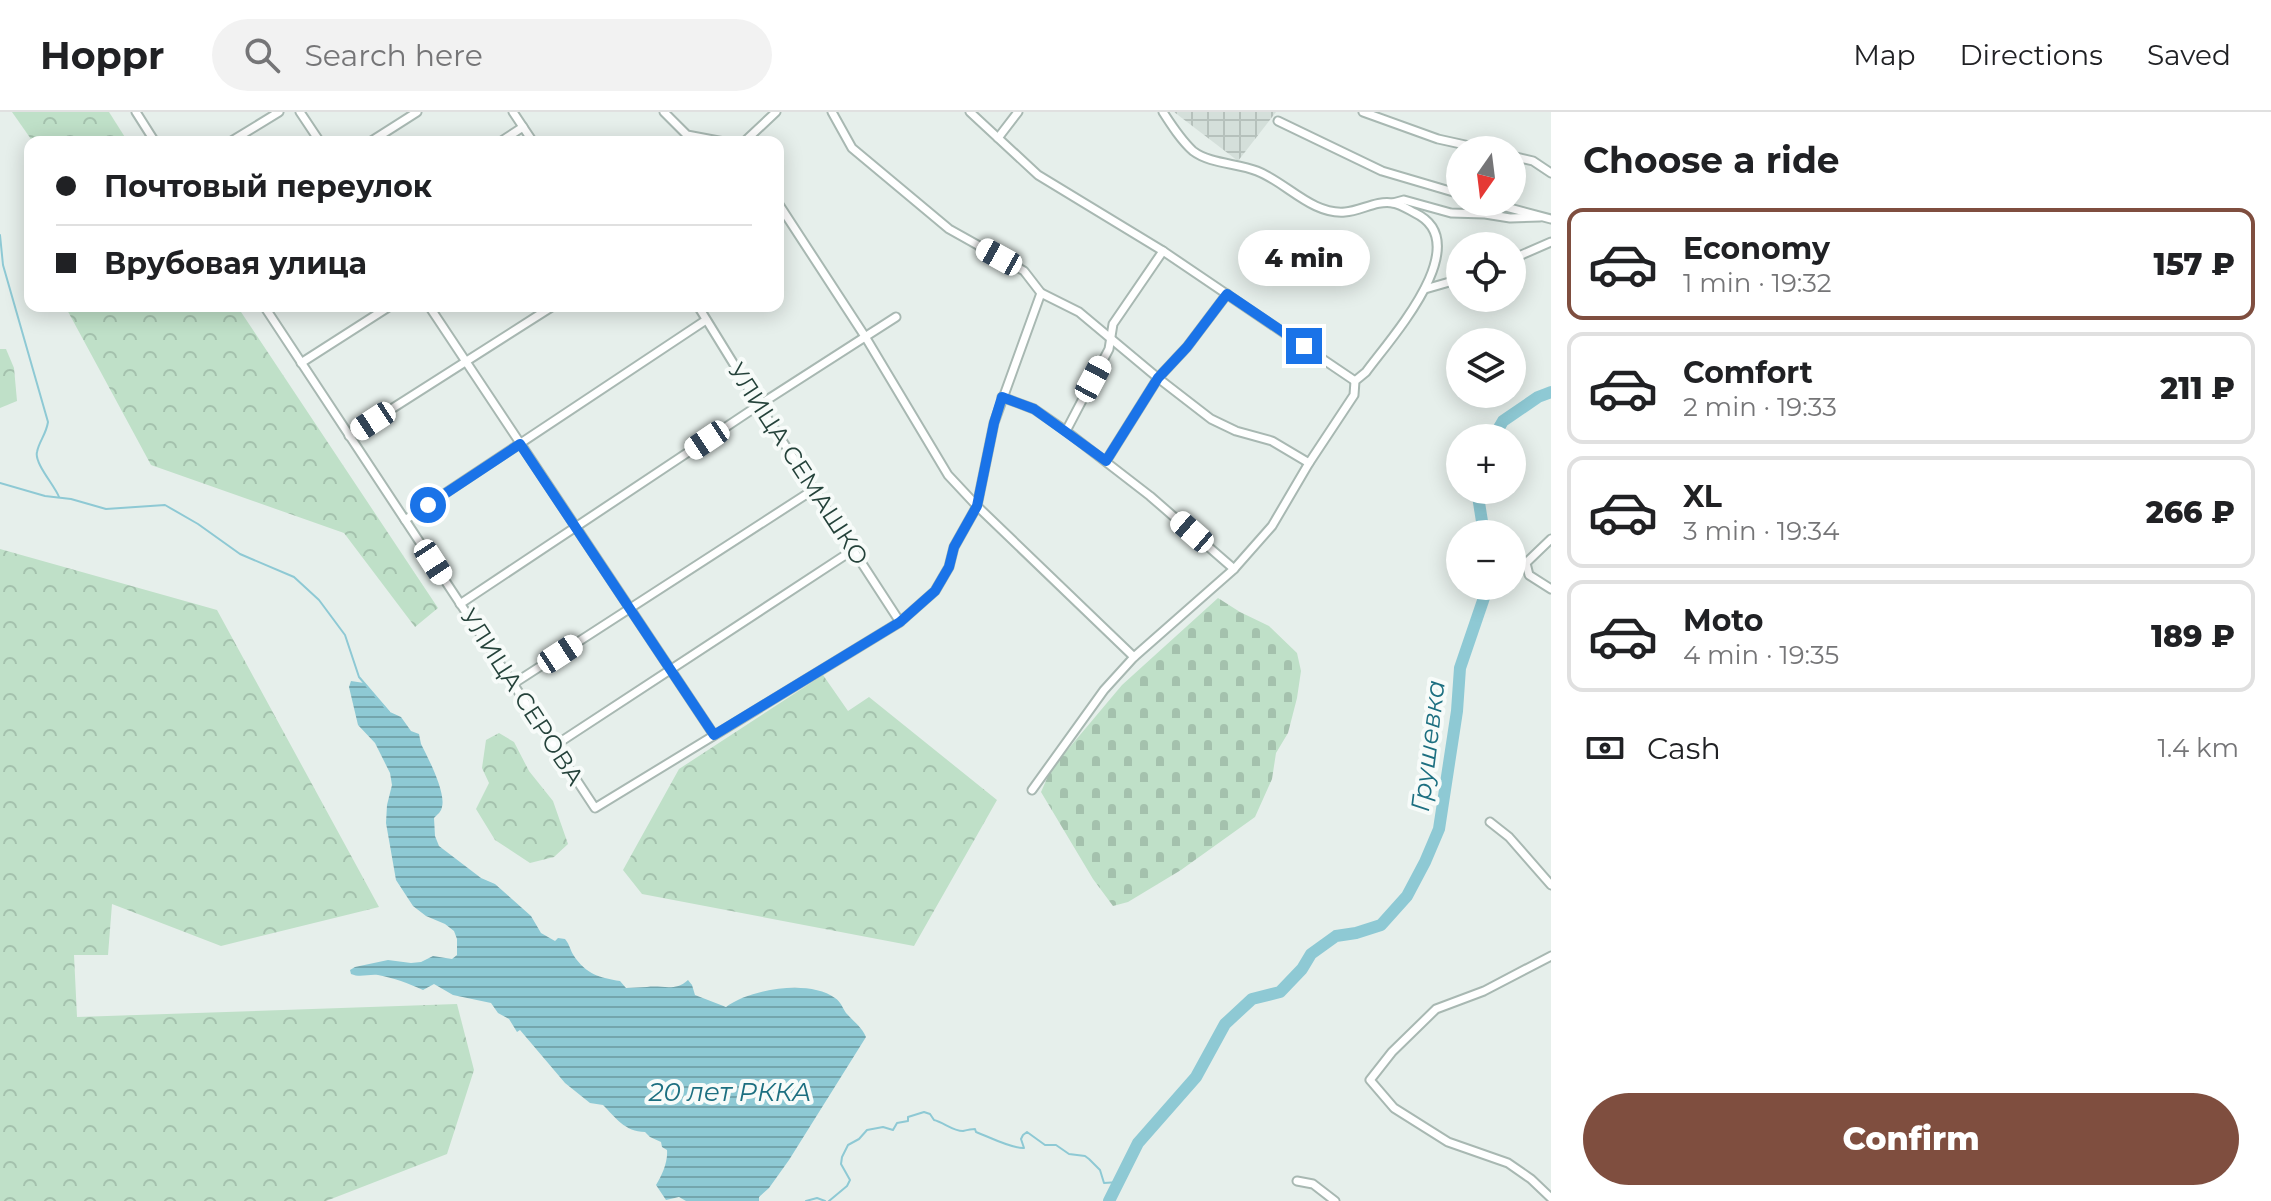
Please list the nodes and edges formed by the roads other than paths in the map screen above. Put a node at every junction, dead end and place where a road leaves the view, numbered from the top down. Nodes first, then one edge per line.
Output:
1 (147, 112) edge
2 (279, 112) edge
3 (300, 112) edge
4 (417, 112) edge
5 (513, 112) edge
6 (664, 112) edge
7 (776, 112) edge
8 (832, 112) edge
9 (970, 112) edge
10 (1018, 112) edge
11 (1163, 112) edge
12 (1363, 112) edge
13 (137, 115) edge
14 (1278, 121) dead end
15 (523, 127) junction
16 (151, 136) edge
17 (240, 136) edge
18 (316, 136) edge
19 (379, 136) edge
20 (509, 136) edge
21 (529, 136) edge
22 (692, 136) edge
23 (750, 136) edge
24 (998, 138) junction
25 (1446, 141) edge
26 (1526, 159) edge
27 (1551, 173) edge
28 (1446, 190) edge
29 (1393, 203) junction
30 (784, 212) edge
31 (1526, 213) edge
32 (1540, 217) junction
33 (1551, 219) edge
34 (1551, 242) edge
35 (1163, 251) junction
36 (1526, 253) edge
37 (1446, 283) edge
38 (1425, 289) junction
39 (1041, 293) junction
40 (1227, 294) junction
41 (268, 312) edge
42 (381, 312) edge
43 (433, 312) edge
44 (544, 312) edge
45 (701, 312) edge
46 (896, 317) dead end
47 (706, 320) junction
48 (1110, 337) junction
49 (866, 338) junction
50 (465, 362) junction
51 (301, 363) junction
52 (1158, 378) junction
53 (1355, 381) junction
54 (1002, 397) junction
55 (759, 405) junction
56 (1066, 431) junction
57 (349, 436) junction
58 (520, 444) junction
59 (1106, 461) junction
60 (1309, 463) junction
61 (813, 490) junction
62 (977, 506) junction
63 (405, 520) junction
64 (576, 527) junction
65 (1551, 539) edge
66 (853, 550) junction
67 (1234, 569) junction
68 (1551, 589) edge
69 (460, 604) junction
70 (630, 609) junction
71 (900, 622) junction
72 (1134, 657) junction
73 (671, 670) junction
74 (513, 684) junction
75 (714, 735) junction
76 (554, 746) junction
77 (1032, 790) dead end
78 (1490, 822) dead end
79 (1551, 885) edge
80 (1551, 956) edge
81 (1297, 1181) dead end
82 (1551, 1198) edge
83 (1335, 1201) edge

1 - 13 street
2 - 17 street
3 - 18 street
4 - 19 street
5 - 15 street
6 - 22 street
7 - 23 street
8 - 39 street
9 - 24 street
10 - 24 street
11 - 29 street
12 - 25 street
13 - 16 street
14 - 28 street
15 - 20 street
15 - 21 street
24 - 35 street
26 - 27 street
29 - 32 street
29 - 38 street
30 - 49 street
31 - 32 street
32 - 33 street
34 - 36 street
35 - 40 street
35 - 48 street
37 - 38 street
38 - 53 street
39 - 48 street
39 - 54 street
40 - 52 street
40 - 53 street
41 - 51 street, УЛИЦА СЕРОВА
42 - 51 street
43 - 50 street
44 - 50 street
45 - 47 street, УЛИЦА СЕМАШКО
46 - 49 street
47 - 55 street, УЛИЦА СЕМАШКО
47 - 58 street
48 - 52 street
48 - 56 street
49 - 55 street
49 - 62 street
50 - 57 street
50 - 58 street
51 - 57 street, УЛИЦА СЕРОВА
52 - 59 street
52 - 60 street
53 - 60 street
54 - 56 street
54 - 62 street
55 - 61 street, УЛИЦА СЕМАШКО
55 - 64 street
56 - 59 street
57 - 63 street, УЛИЦА СЕРОВА
58 - 63 street
58 - 64 street
59 - 67 street
60 - 67 street
61 - 66 street, УЛИЦА СЕМАШКО
61 - 70 street
62 - 71 street
62 - 72 street
63 - 69 street, УЛИЦА СЕРОВА
64 - 69 street
64 - 70 street
65 - 68 street
66 - 71 street, УЛИЦА СЕМАШКО
66 - 73 street
67 - 72 street
69 - 74 street, УЛИЦА СЕРОВА
70 - 73 street
70 - 74 street
71 - 75 street
72 - 77 street
73 - 75 street
73 - 76 street
74 - 76 street, УЛИЦА СЕРОВА
75 - 76 street, УЛИЦА СЕРОВА
78 - 79 street
80 - 82 street
81 - 83 street

